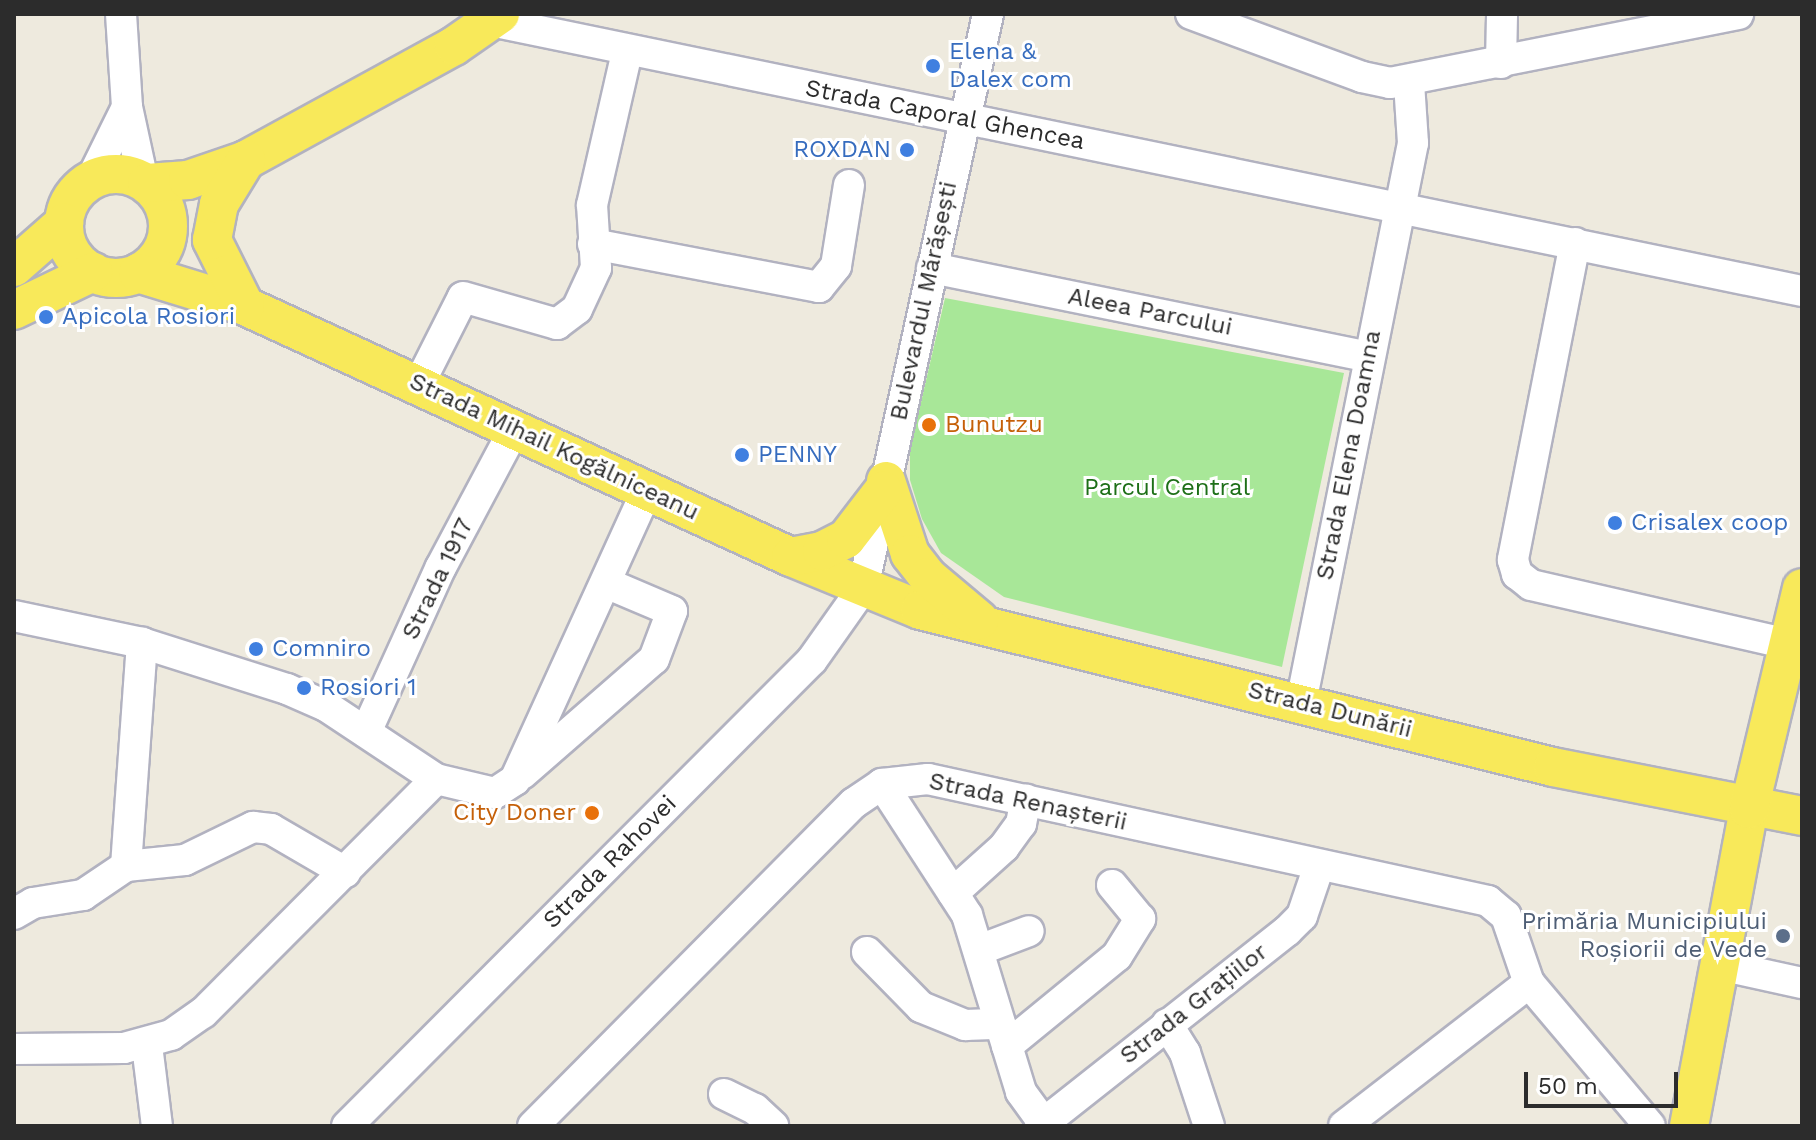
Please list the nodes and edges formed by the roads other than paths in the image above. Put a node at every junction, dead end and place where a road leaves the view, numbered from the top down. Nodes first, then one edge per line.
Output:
1 (121, 14) edge
2 (985, 14) edge
3 (1191, 14) edge
4 (1502, 14) edge
5 (1738, 14) edge
6 (495, 18) edge
7 (627, 52) junction
8 (1501, 63) junction
9 (1409, 82) junction
10 (127, 107) junction
11 (964, 119) junction
12 (246, 160) junction
13 (91, 180) junction
14 (145, 182) junction
15 (849, 185) dead end
16 (1400, 208) junction
17 (64, 223) junction
18 (166, 240) junction
19 (1575, 243) junction
20 (593, 244) junction
21 (14, 267) edge
22 (932, 268) junction
23 (93, 272) junction
24 (138, 273) junction
25 (1802, 291) edge
26 (245, 306) junction
27 (14, 310) edge
28 (1369, 357) junction
29 (419, 384) junction
30 (515, 428) junction
31 (884, 486) junction
32 (647, 490) junction
33 (791, 557) junction
34 (606, 583) junction
35 (863, 588) junction
36 (1802, 588) edge
37 (14, 616) edge
38 (987, 626) junction
39 (142, 643) junction
40 (1788, 644) junction
41 (1301, 703) junction
42 (366, 732) junction
43 (436, 779) junction
44 (515, 780) junction
45 (882, 784) junction
46 (1026, 799) junction
47 (1749, 809) junction
48 (1802, 816) edge
49 (126, 866) junction
50 (1319, 866) junction
51 (345, 872) junction
52 (1112, 885) dead end
53 (953, 893) junction
54 (14, 914) edge
55 (1029, 931) dead end
56 (979, 950) junction
57 (867, 952) dead end
58 (1720, 965) junction
59 (1529, 983) junction
60 (1802, 983) edge
61 (1167, 1024) junction
62 (1003, 1035) junction
63 (147, 1045) junction
64 (14, 1049) edge
65 (724, 1094) dead end
66 (547, 1121) edge
67 (1041, 1124) edge
68 (157, 1126) edge
69 (347, 1126) edge
70 (773, 1126) edge
71 (1209, 1126) edge
72 (1344, 1126) edge
73 (1650, 1126) edge
74 (1689, 1126) edge

1 - 10 street
2 - 11 street, Bulevardul Mărășești
3 - 9 street
4 - 8 street
5 - 8 street
6 - 7 street, Strada Caporal Ghencea
6 - 12 main road
7 - 11 street, Strada Caporal Ghencea
7 - 20 street
8 - 9 street
9 - 16 street, Strada Elena Doamna
10 - 13 street
10 - 14 street
11 - 16 street, Strada Caporal Ghencea
11 - 22 street, Bulevardul Mărășești
12 - 14 main road
12 - 18 main road
12 - 26 main road
13 - 14 main road
13 - 17 main road
14 - 18 main road
15 - 20 street
16 - 19 street
16 - 28 street, Strada Elena Doamna
17 - 21 main road
17 - 23 main road
18 - 24 main road
18 - 26 main road, Strada Mihail Kogălniceanu
19 - 25 street
19 - 40 street
20 - 29 street
22 - 28 street, Aleea Parcului
22 - 31 street, Bulevardul Mărășești
23 - 24 main road
23 - 27 main road
24 - 26 main road, Strada Mihail Kogălniceanu
26 - 29 main road, Strada Mihail Kogălniceanu
28 - 41 street, Strada Elena Doamna
29 - 30 main road, Strada Mihail Kogălniceanu
30 - 32 main road, Strada Mihail Kogălniceanu
30 - 42 street, Strada 1917
31 - 33 main road
31 - 35 street, Bulevardul Mărășești
31 - 38 main road
32 - 33 main road, Strada Mihail Kogălniceanu
32 - 34 street
33 - 35 main road, Strada Mihail Kogălniceanu
34 - 44 street
34 - 44 street
35 - 38 main road, Strada Dunării
35 - 69 street, Strada Rahovei
36 - 40 main road
37 - 39 street
38 - 41 main road, Strada Dunării
39 - 42 street
39 - 49 street
40 - 47 main road
41 - 47 main road, Strada Dunării
42 - 43 street
43 - 44 street
43 - 51 street
45 - 46 street, Strada Renașterii
45 - 53 street
45 - 66 street
46 - 50 street, Strada Renașterii
46 - 53 street
47 - 48 main road, Strada Dunării
47 - 58 main road
49 - 51 street
49 - 54 street
50 - 59 street, Strada Renașterii
50 - 61 street, Strada Grațiilor
51 - 63 street
52 - 62 street
53 - 56 street
55 - 56 street
56 - 62 street
57 - 62 street
58 - 60 street
58 - 74 main road
59 - 72 street
59 - 73 street
61 - 67 street, Strada Grațiilor
61 - 71 street
62 - 67 street
63 - 64 street
63 - 68 street
65 - 70 street

